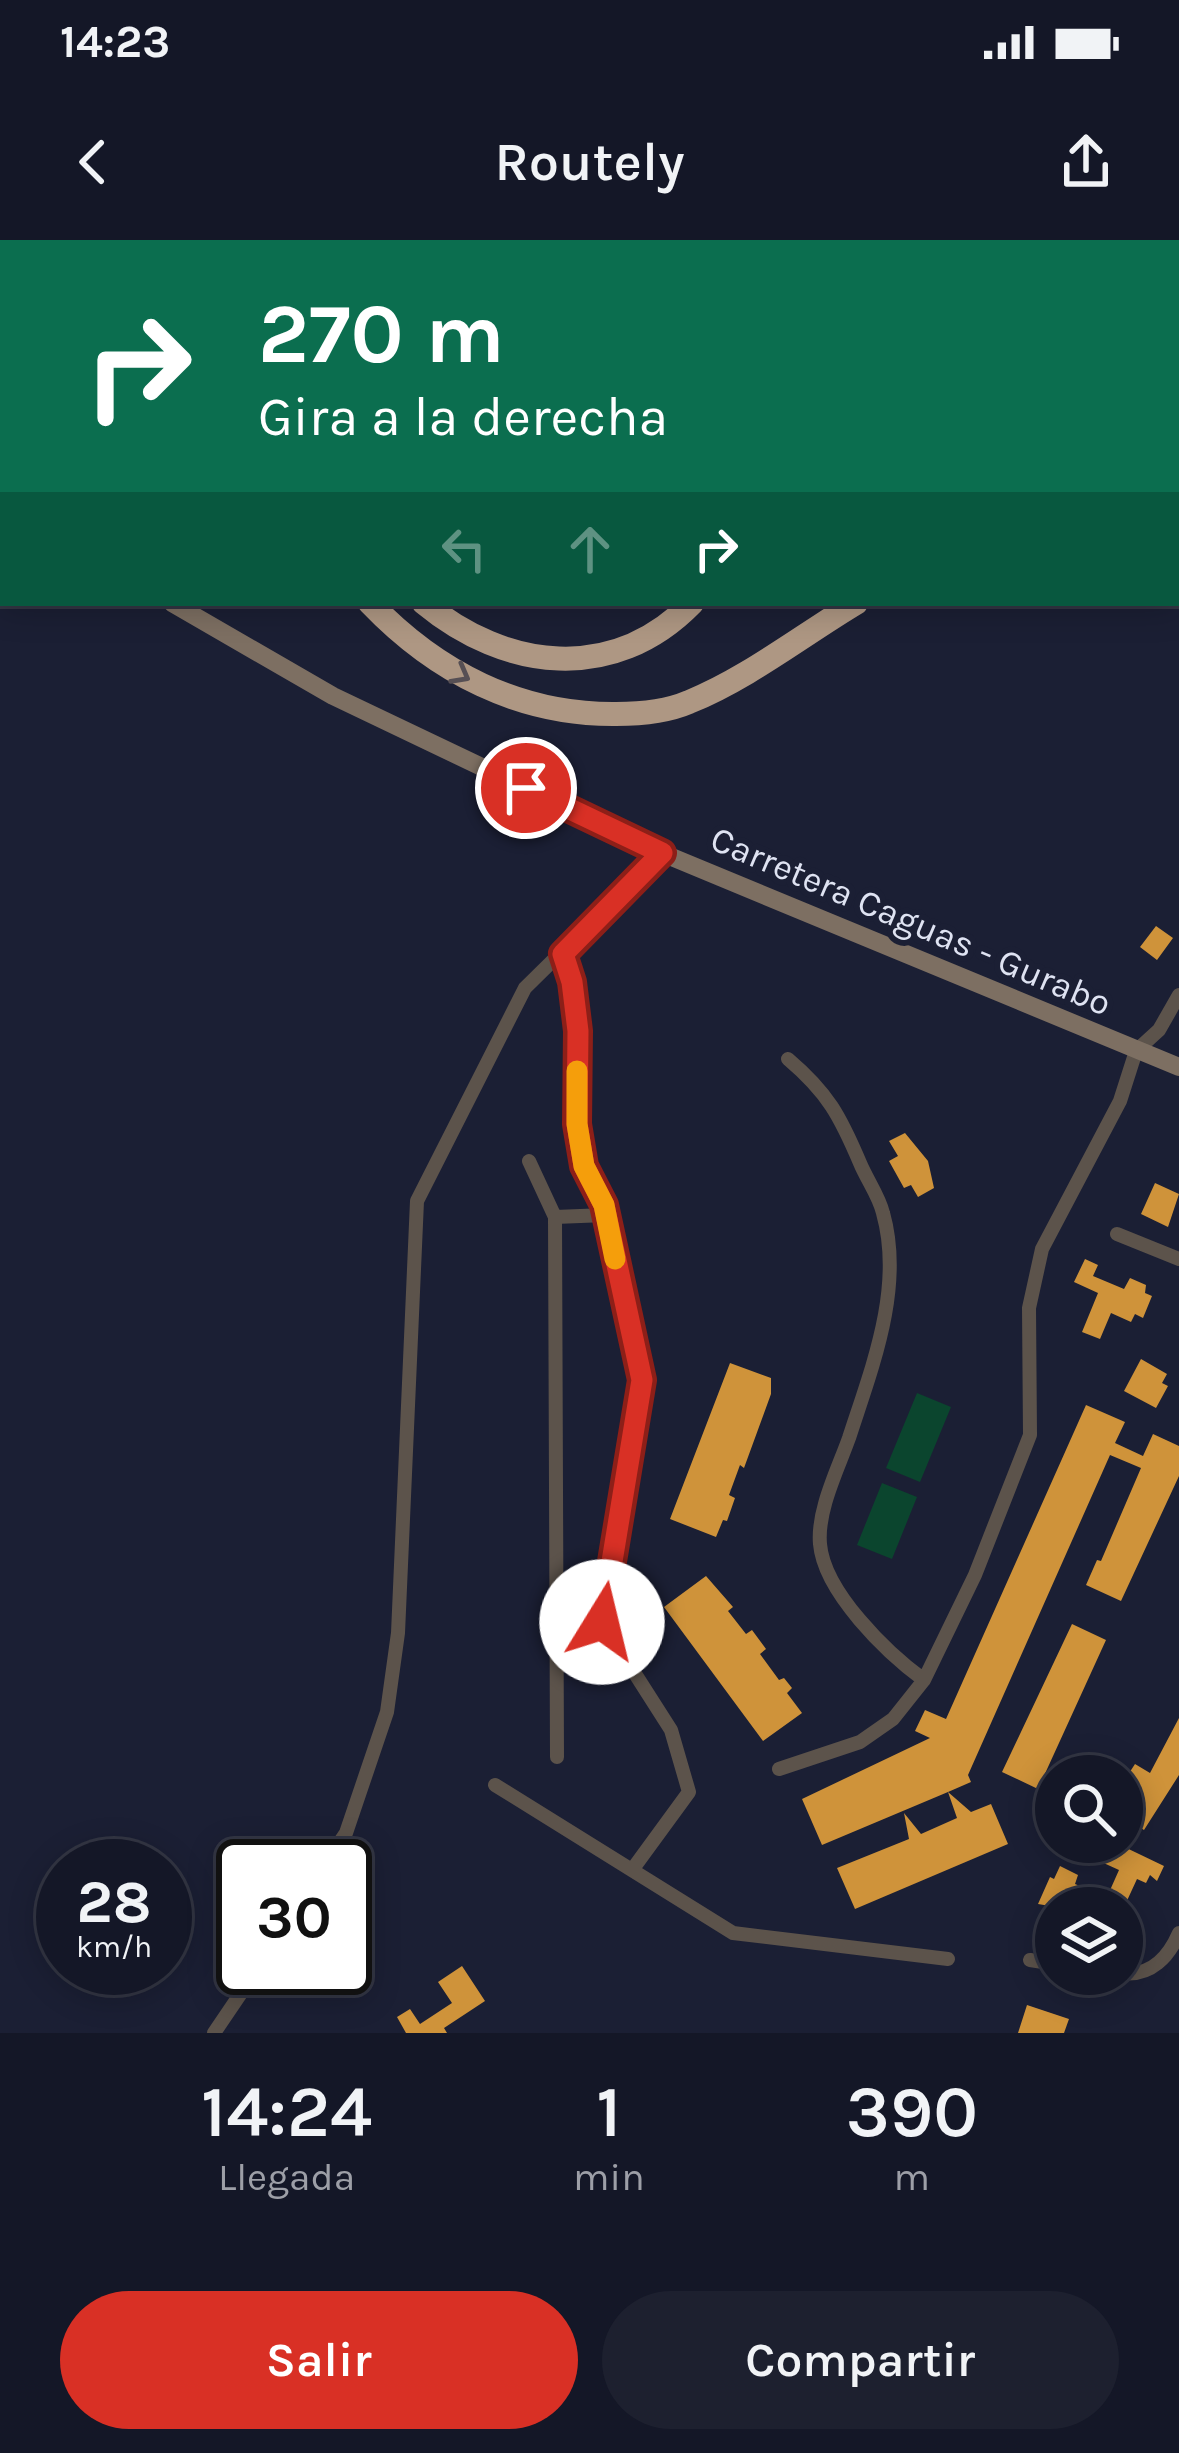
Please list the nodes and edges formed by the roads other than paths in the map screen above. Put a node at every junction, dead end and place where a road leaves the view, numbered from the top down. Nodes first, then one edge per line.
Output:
1 (177, 606) edge
2 (373, 606) edge
3 (429, 606) edge
4 (689, 606) edge
5 (851, 606) edge
6 (662, 853) junction
7 (563, 954) junction
8 (1179, 995) edge
9 (1136, 1051) junction
10 (788, 1059) dead end
11 (1179, 1066) edge
12 (530, 1161) dead end
13 (606, 1216) junction
14 (556, 1217) junction
15 (1117, 1234) dead end
16 (1179, 1259) edge
17 (924, 1680) junction
18 (557, 1757) dead end
19 (779, 1769) dead end
20 (495, 1785) dead end
21 (341, 1839) edge
22 (632, 1870) junction
23 (1179, 1933) edge
24 (948, 1959) dead end
25 (1030, 1960) dead end
26 (1035, 1961) edge
27 (1143, 1970) edge
28 (240, 1995) edge
29 (214, 2033) edge

1 - 6 main road, Carretera Caguas - Gurabo
2 -> 5 highway
3 - 4 highway
6 - 7 street
6 - 9 main road, Carretera Caguas - Gurabo
7 - 13 street
7 - 21 street
8 - 9 street
9 - 11 main road, Carretera Caguas - Gurabo
9 - 17 street
10 - 17 street
12 - 14 street
13 - 14 street
13 - 22 street
14 - 18 street
15 - 16 street
17 - 19 street
20 - 22 street
22 - 24 street
23 - 27 street
25 - 26 street
28 - 29 street

